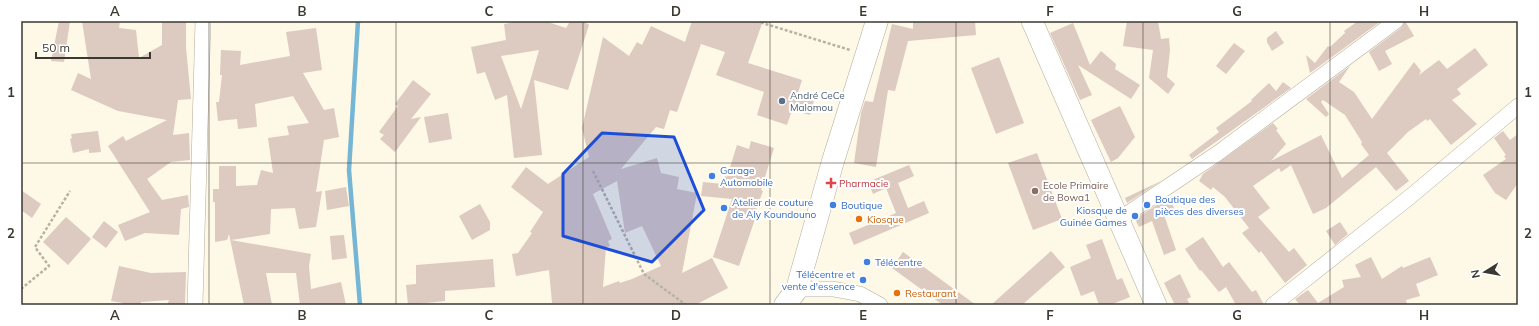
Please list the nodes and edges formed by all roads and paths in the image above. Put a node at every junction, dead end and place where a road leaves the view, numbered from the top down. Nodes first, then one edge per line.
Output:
1 (203, 21) edge
2 (756, 21) edge
3 (877, 21) edge
4 (1032, 21) edge
5 (1396, 21) edge
6 (866, 55) junction
7 (1518, 106) edge
8 (593, 171) dead end
9 (70, 191) dead end
10 (1118, 220) junction
11 (21, 289) edge
12 (791, 297) edge
13 (195, 305) edge
14 (686, 305) edge
15 (880, 305) edge
16 (1156, 305) edge
17 (1273, 305) edge

1 - 13 street
2 - 6 path
3 - 6 highway
4 - 10 main road
5 - 10 street
6 - 12 highway
7 - 17 street
8 - 14 path
9 - 11 path
10 - 16 main road
12 - 15 street

